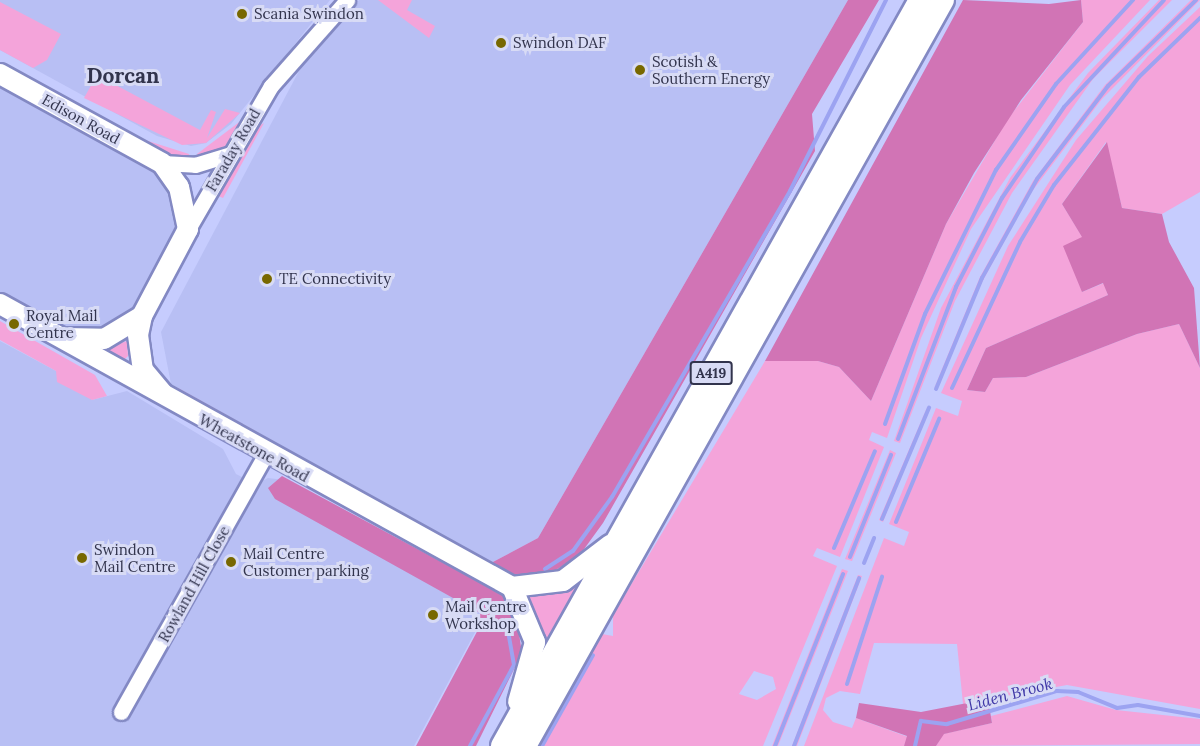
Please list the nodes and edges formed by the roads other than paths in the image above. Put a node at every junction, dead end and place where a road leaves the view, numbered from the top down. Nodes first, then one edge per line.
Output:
1 (347, 0) edge
2 (920, 0) edge
3 (943, 0) edge
4 (0, 74) edge
5 (230, 154) junction
6 (162, 163) junction
7 (188, 229) junction
8 (0, 304) edge
9 (142, 316) junction
10 (60, 338) junction
11 (173, 403) junction
12 (266, 455) junction
13 (622, 533) junction
14 (512, 587) junction
15 (121, 712) dead end
16 (501, 746) edge
17 (525, 746) edge

1 - 5 street, Faraday Road
2 - 13 highway, A419
3 - 17 highway, A419
4 - 6 main road, Edison Road
5 - 6 street, Edison Road
5 - 7 street, Faraday Road
6 - 7 main road, Edison Road
7 - 9 main road, Faraday Road
8 - 10 main road, Wheatstone Road
9 - 10 main road
9 - 11 main road, Faraday Road
10 - 11 main road, Wheatstone Road
11 - 12 main road, Wheatstone Road
12 - 14 main road, Wheatstone Road
12 - 15 street, Rowland Hill Close
13 - 14 main road
13 - 16 highway, A419
14 - 16 main road

